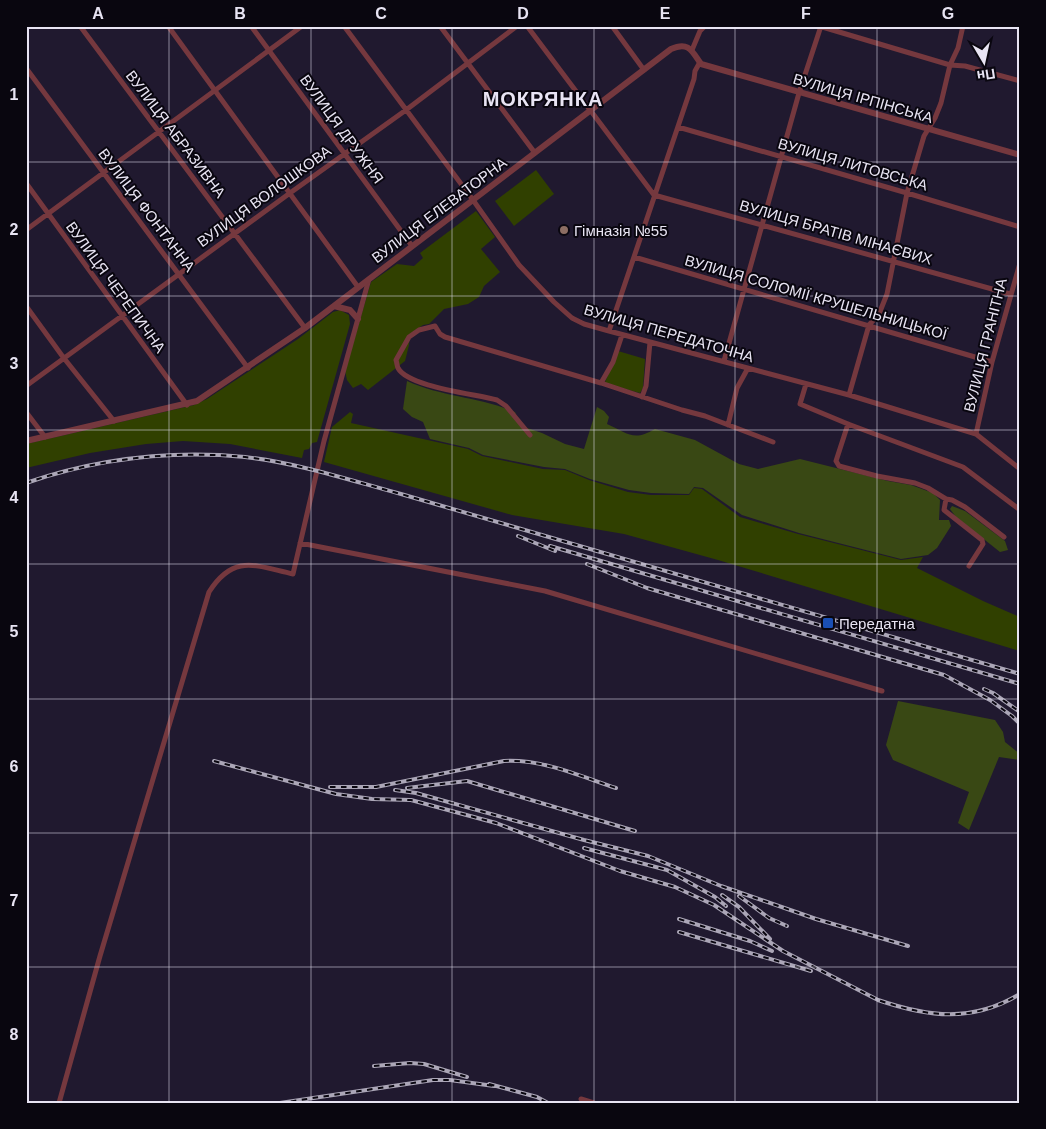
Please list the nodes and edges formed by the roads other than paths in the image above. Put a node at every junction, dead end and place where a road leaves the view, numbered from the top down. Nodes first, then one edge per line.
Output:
1 (80, 26) edge
2 (168, 26) edge
3 (251, 26) edge
4 (302, 26) edge
5 (344, 26) edge
6 (440, 26) edge
7 (517, 26) edge
8 (527, 26) edge
9 (612, 26) edge
10 (705, 26) edge
11 (820, 26) edge
12 (963, 26) edge
13 (699, 28) edge
14 (692, 50) junction
15 (269, 52) junction
16 (700, 62) junction
17 (467, 63) junction
18 (950, 65) junction
19 (26, 68) edge
20 (644, 70) junction
21 (1020, 81) edge
22 (214, 91) junction
23 (799, 93) junction
24 (406, 110) junction
25 (591, 110) junction
26 (678, 127) junction
27 (927, 130) junction
28 (160, 133) junction
29 (344, 153) junction
30 (535, 153) junction
31 (1020, 155) edge
32 (782, 156) junction
33 (104, 174) junction
34 (26, 183) edge
35 (290, 192) junction
36 (907, 193) junction
37 (654, 195) junction
38 (473, 200) junction
39 (48, 215) junction
40 (762, 224) junction
41 (1020, 227) edge
42 (26, 230) edge
43 (234, 233) junction
44 (412, 246) junction
45 (634, 257) junction
46 (893, 261) junction
47 (1020, 263) edge
48 (179, 274) junction
49 (369, 279) junction
50 (358, 288) junction
51 (744, 289) junction
52 (1010, 294) junction
53 (26, 306) edge
54 (334, 306) junction
55 (122, 316) junction
56 (358, 319) junction
57 (869, 325) junction
58 (305, 328) junction
59 (608, 331) junction
60 (622, 335) junction
61 (650, 342) junction
62 (63, 357) junction
63 (724, 362) junction
64 (992, 362) junction
65 (248, 368) junction
66 (748, 368) junction
67 (601, 383) junction
68 (806, 384) junction
69 (26, 386) edge
70 (849, 395) junction
71 (642, 397) junction
72 (187, 405) junction
73 (26, 412) edge
74 (114, 421) junction
75 (848, 424) junction
76 (728, 425) junction
77 (976, 434) junction
78 (530, 435) dead end
79 (45, 436) junction
80 (26, 441) edge
81 (773, 442) dead end
82 (1020, 469) edge
83 (946, 498) junction
84 (1020, 510) edge
85 (1004, 537) dead end
86 (300, 543) junction
87 (969, 566) dead end
88 (882, 691) dead end
89 (581, 1099) dead end
90 (59, 1103) edge
91 (594, 1103) edge

1 - 28 street, ВУЛИЦЯ АБРАЗИВНА
2 - 22 street
3 - 15 street, ВУЛИЦЯ ДРУЖНЯ
4 - 15 street
5 - 24 street, ВУЛИЦЯ ПЕРЕДАТОЧНА
6 - 17 street
7 - 17 street, ВУЛИЦЯ ВОЛОШКОВА
8 - 25 street
9 - 20 street
10 - 13 street
11 - 18 street
11 - 23 street
12 - 18 street
13 - 14 street
14 - 16 street
14 - 20 street, ВУЛИЦЯ ЕЛЕВАТОРНА
15 - 22 street
15 - 29 street, ВУЛИЦЯ ДРУЖНЯ
16 - 23 street, ВУЛИЦЯ ІРПІНСЬКА
16 - 26 street
17 - 24 street, ВУЛИЦЯ ВОЛОШКОВА
17 - 30 street
18 - 21 street
18 - 27 street
19 - 33 street, ВУЛИЦЯ ФОНТАННА
20 - 25 street, ВУЛИЦЯ ЕЛЕВАТОРНА
22 - 28 street
22 - 35 street
23 - 27 street, ВУЛИЦЯ ІРПІНСЬКА
23 - 32 street
24 - 29 street, ВУЛИЦЯ ВОЛОШКОВА
24 - 38 street, ВУЛИЦЯ ПЕРЕДАТОЧНА
25 - 30 street, ВУЛИЦЯ ЕЛЕВАТОРНА
25 - 37 street
26 - 32 street, ВУЛИЦЯ ЛИТОВСЬКА
26 - 37 street
27 - 31 street, ВУЛИЦЯ ІРПІНСЬКА
27 - 36 street
28 - 33 street
28 - 43 street, ВУЛИЦЯ АБРАЗИВНА
29 - 35 street, ВУЛИЦЯ ВОЛОШКОВА
29 - 44 street, ВУЛИЦЯ ДРУЖНЯ
30 - 38 street, ВУЛИЦЯ ЕЛЕВАТОРНА
32 - 36 street, ВУЛИЦЯ ЛИТОВСЬКА
32 - 40 street
33 - 39 street
33 - 48 street, ВУЛИЦЯ ФОНТАННА
34 - 39 street, ВУЛИЦЯ ЧЕРЕПИЧНА
35 - 43 street, ВУЛИЦЯ ВОЛОШКОВА
35 - 50 street
36 - 41 street, ВУЛИЦЯ ЛИТОВСЬКА
36 - 46 street
37 - 40 street, ВУЛИЦЯ БРАТІВ МІНАЄВИХ
37 - 45 street
38 - 44 street, ВУЛИЦЯ ЕЛЕВАТОРНА
38 - 59 street, ВУЛИЦЯ ПЕРЕДАТОЧНА
39 - 42 street
39 - 55 street, ВУЛИЦЯ ЧЕРЕПИЧНА
40 - 46 street, ВУЛИЦЯ БРАТІВ МІНАЄВИХ
40 - 51 street
43 - 48 street, ВУЛИЦЯ ВОЛОШКОВА
43 - 58 street, ВУЛИЦЯ АБРАЗИВНА
44 - 49 street, ВУЛИЦЯ ЕЛЕВАТОРНА
45 - 51 street, ВУЛИЦЯ СОЛОМІЇ КРУШЕЛЬНИЦЬКОЇ
45 - 59 street
46 - 52 street, ВУЛИЦЯ БРАТІВ МІНАЄВИХ
46 - 57 street
47 - 52 street, ВУЛИЦЯ ГРАНІТНА
48 - 55 street, ВУЛИЦЯ ВОЛОШКОВА
48 - 65 street, ВУЛИЦЯ ФОНТАННА
49 - 50 street, ВУЛИЦЯ ЕЛЕВАТОРНА
49 - 56 street
50 - 54 street, ВУЛИЦЯ ЕЛЕВАТОРНА
51 - 57 street, ВУЛИЦЯ СОЛОМІЇ КРУШЕЛЬНИЦЬКОЇ
51 - 63 street
52 - 64 street, ВУЛИЦЯ ГРАНІТНА
53 - 62 street
54 - 56 street
54 - 58 street, ВУЛИЦЯ ЕЛЕВАТОРНА
55 - 62 street, ВУЛИЦЯ ВОЛОШКОВА
55 - 72 street, ВУЛИЦЯ ЧЕРЕПИЧНА
56 - 86 street
57 - 64 street, ВУЛИЦЯ СОЛОМІЇ КРУШЕЛЬНИЦЬКОЇ
57 - 70 street
58 - 65 street, ВУЛИЦЯ ЕЛЕВАТОРНА
59 - 60 street, ВУЛИЦЯ ПЕРЕДАТОЧНА
60 - 61 street, ВУЛИЦЯ ПЕРЕДАТОЧНА
60 - 67 street
61 - 63 street, ВУЛИЦЯ ПЕРЕДАТОЧНА
61 - 71 street
62 - 69 street, ВУЛИЦЯ ВОЛОШКОВА
62 - 74 street
63 - 66 street, ВУЛИЦЯ ПЕРЕДАТОЧНА
64 - 77 street, ВУЛИЦЯ ГРАНІТНА
65 - 72 street, ВУЛИЦЯ ЕЛЕВАТОРНА
66 - 68 street, ВУЛИЦЯ ПЕРЕДАТОЧНА
66 - 76 street
67 - 71 street
67 - 78 street
68 - 70 street, ВУЛИЦЯ ПЕРЕДАТОЧНА
68 - 75 street
70 - 77 street, ВУЛИЦЯ ПЕРЕДАТОЧНА
71 - 76 street
72 - 74 street, ВУЛИЦЯ ЕЛЕВАТОРНА
73 - 79 street
74 - 79 street, ВУЛИЦЯ ЕЛЕВАТОРНА
75 - 83 street
75 - 84 street
76 - 81 street
77 - 82 street, ВУЛИЦЯ ПЕРЕДАТОЧНА
79 - 80 street, ВУЛИЦЯ ЕЛЕВАТОРНА
83 - 85 street
83 - 87 street
86 - 88 street
86 - 90 street
89 - 91 street

